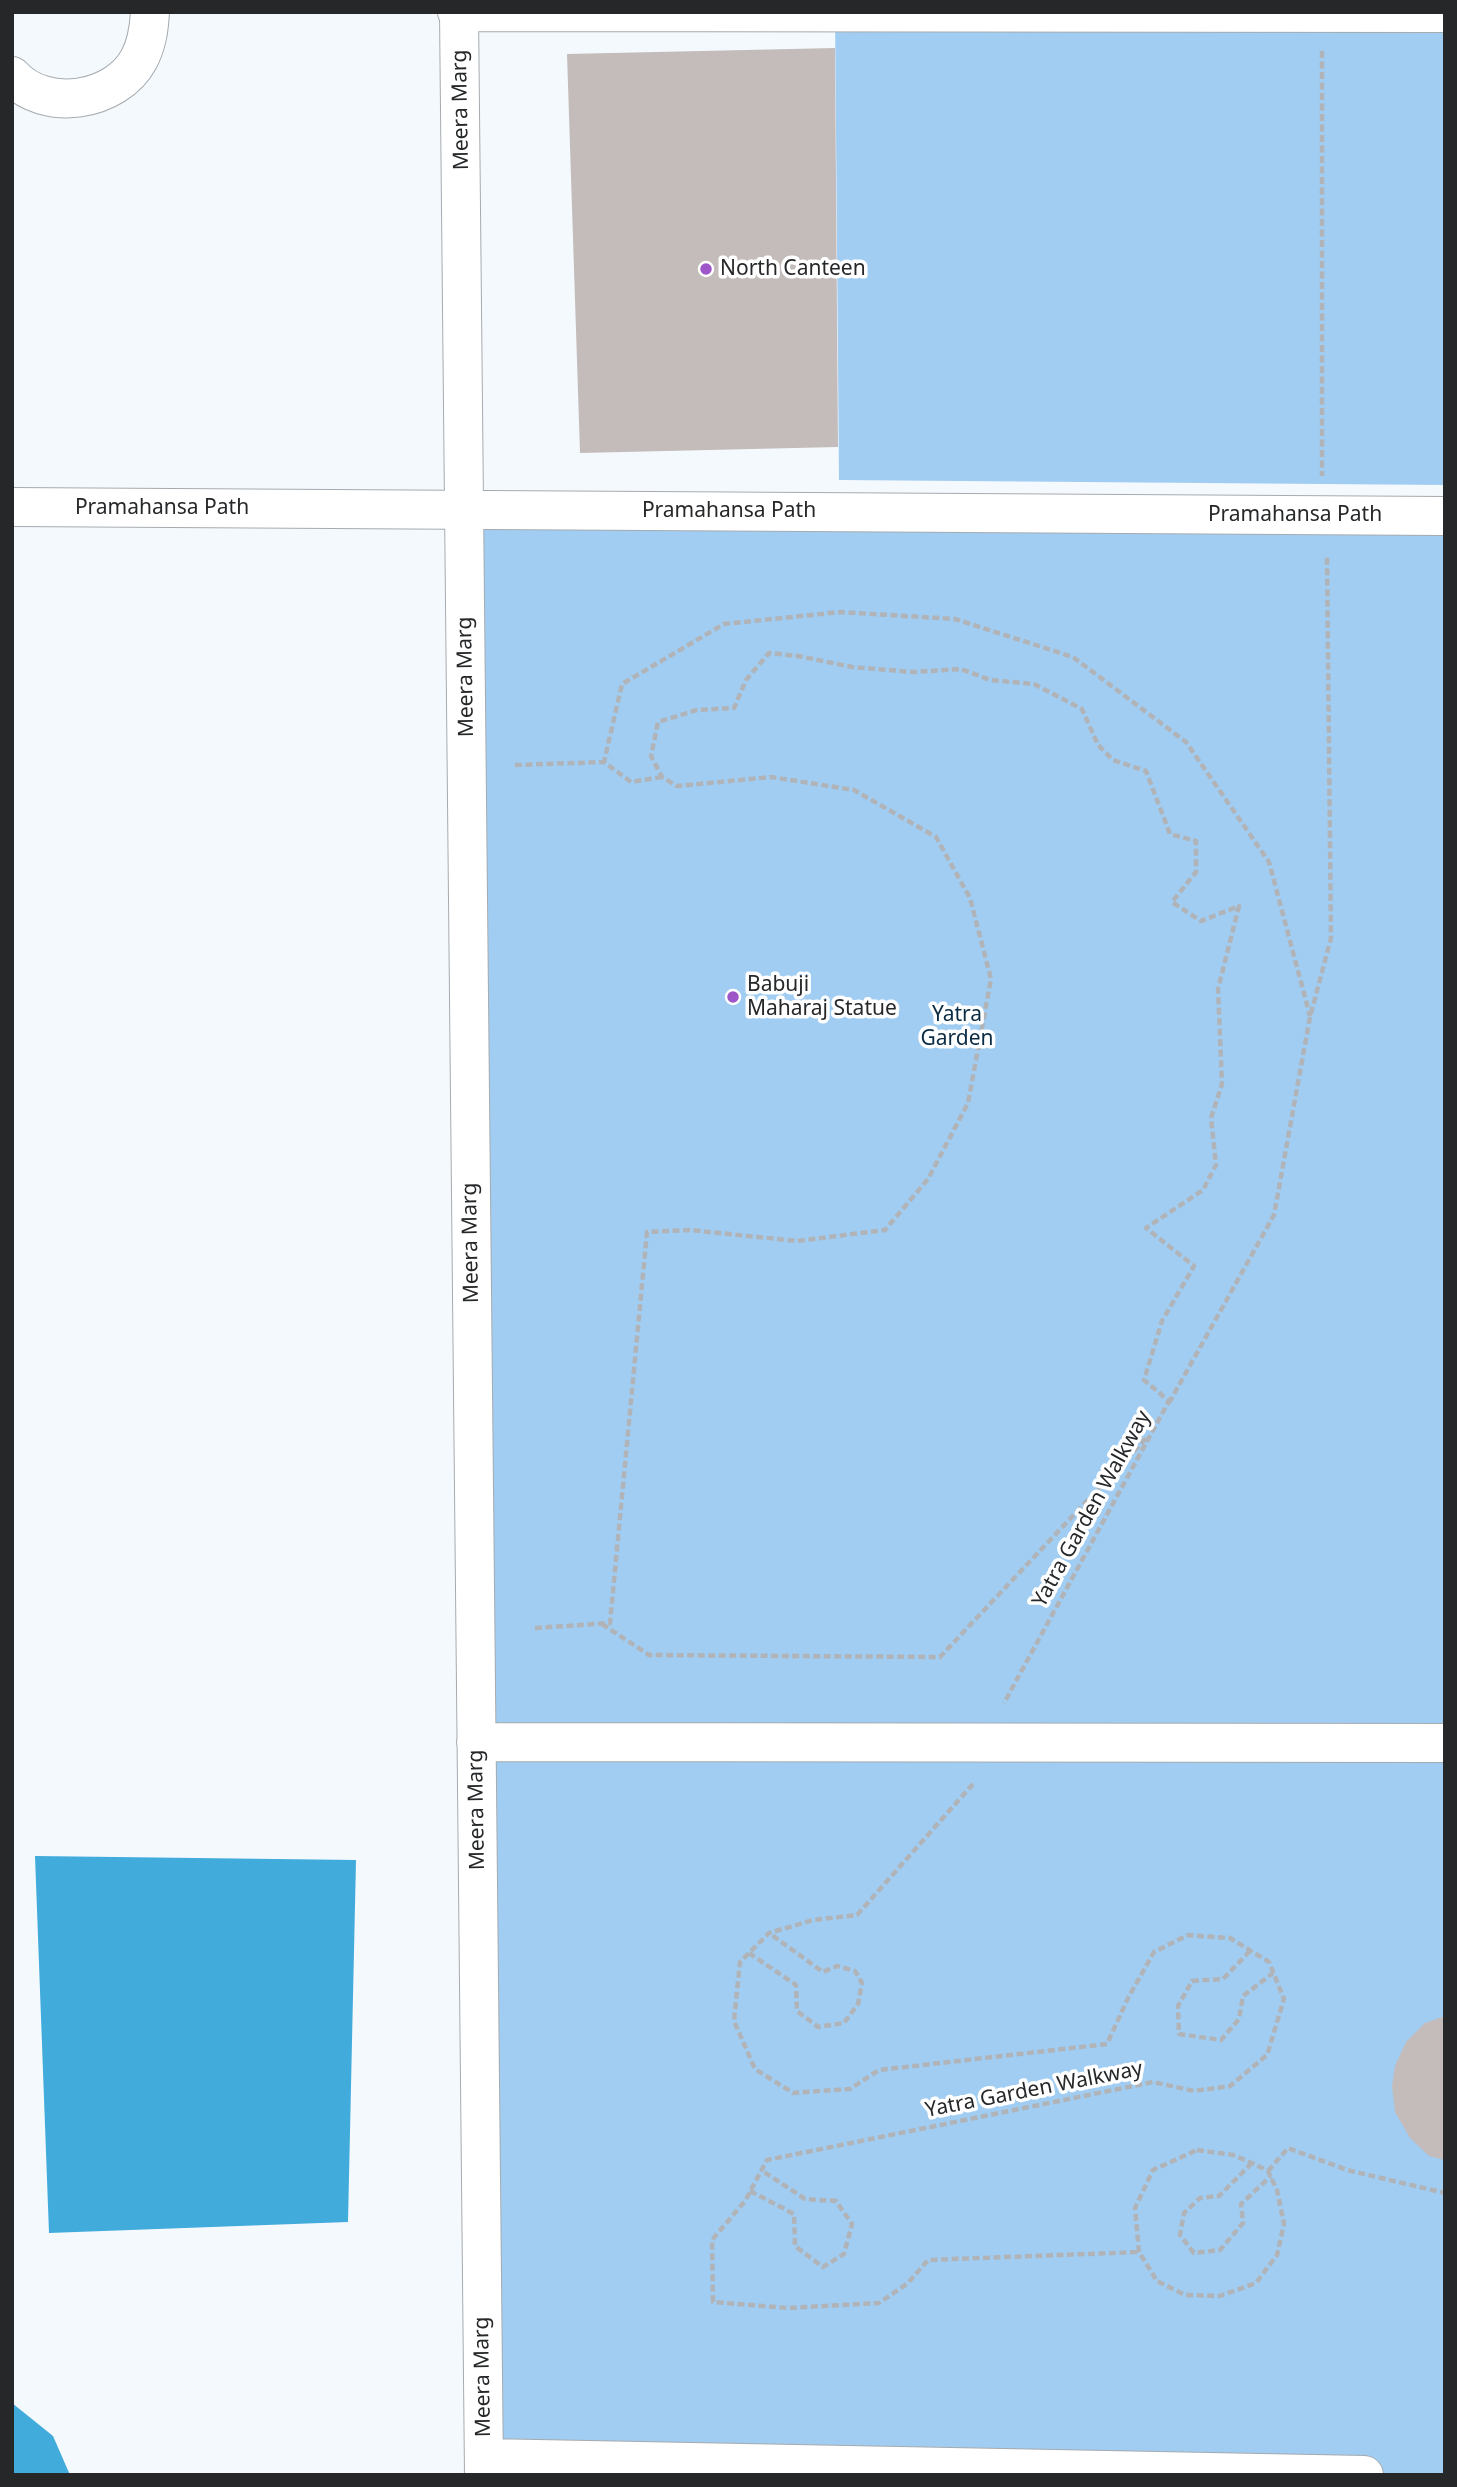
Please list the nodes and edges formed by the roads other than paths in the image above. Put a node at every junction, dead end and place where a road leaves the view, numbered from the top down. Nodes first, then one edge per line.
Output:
1 (150, 12) edge
2 (458, 12) edge
3 (1088, 13) edge
4 (1322, 13) edge
5 (1445, 13) edge
6 (12, 76) edge
7 (12, 507) edge
8 (465, 509) junction
9 (1445, 516) edge
10 (476, 1742) junction
11 (1445, 1743) edge
12 (484, 2466) edge
13 (1364, 2475) edge

1 - 6 lane
2 - 3 lane
2 - 8 lane, Meera Marg
3 - 4 lane
4 - 5 lane
7 - 8 lane, Pramahansa Path
8 - 9 lane, Pramahansa Path
8 - 10 lane, Meera Marg
10 - 11 lane
10 - 12 lane, Meera Marg
12 - 13 lane

